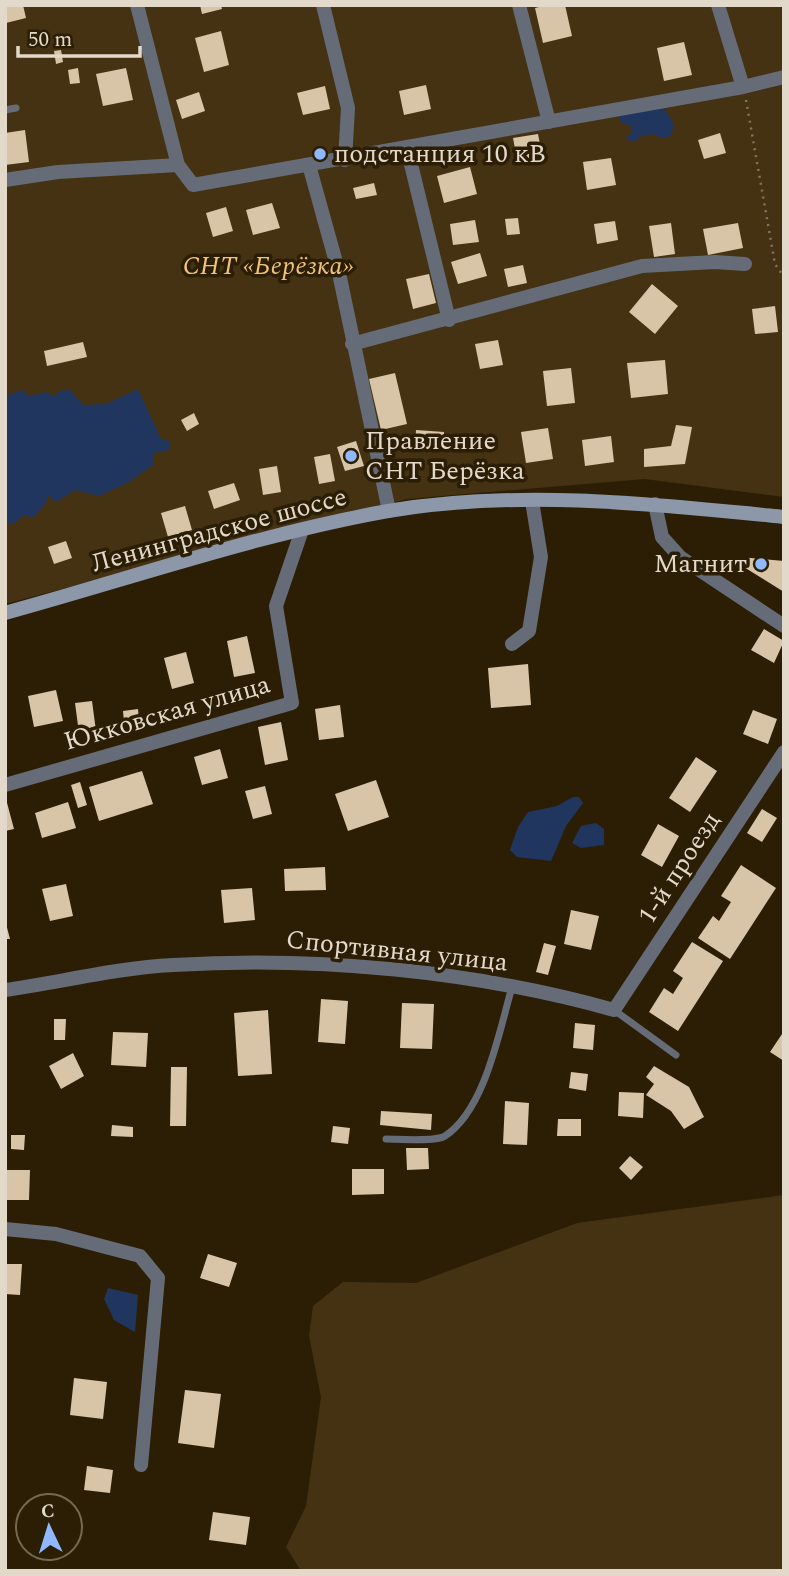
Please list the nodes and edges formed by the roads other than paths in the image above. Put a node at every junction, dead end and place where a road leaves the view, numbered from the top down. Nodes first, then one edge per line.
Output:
1 (137, 5) edge
2 (323, 5) edge
3 (519, 5) edge
4 (718, 5) edge
5 (784, 78) edge
6 (743, 87) junction
7 (16, 108) dead end
8 (5, 110) edge
9 (549, 122) junction
10 (407, 148) junction
11 (345, 160) junction
12 (178, 165) junction
13 (309, 165) junction
14 (5, 180) edge
15 (745, 264) dead end
16 (449, 320) junction
17 (352, 344) junction
18 (532, 501) junction
19 (655, 504) junction
20 (389, 511) junction
21 (784, 517) edge
22 (302, 530) junction
23 (5, 613) edge
24 (784, 626) edge
25 (512, 643) dead end
26 (784, 752) edge
27 (5, 785) edge
28 (512, 986) junction
29 (5, 990) edge
30 (614, 1010) junction
31 (676, 1055) dead end
32 (386, 1139) dead end
33 (5, 1229) edge
34 (141, 1465) dead end

1 - 12 street
2 - 11 street
3 - 9 street
4 - 6 street
5 - 6 street
6 - 9 street
7 - 8 lane
9 - 10 street
10 - 11 street
10 - 16 street
11 - 13 street
12 - 13 street
12 - 14 street
13 - 17 street
15 - 16 street
16 - 17 street
17 - 20 street
18 - 19 main road, Ленинградское шоссе
18 - 20 main road, Ленинградское шоссе
18 - 25 street
19 - 21 main road, Ленинградское шоссе
19 - 24 street
20 - 22 main road, Ленинградское шоссе
22 - 23 main road, Ленинградское шоссе
22 - 27 street, Юкковская улица
26 - 30 street, 1-й проезд
28 - 29 street, Спортивная улица
28 - 30 street, Спортивная улица
28 - 32 lane
30 - 31 lane
33 - 34 street

